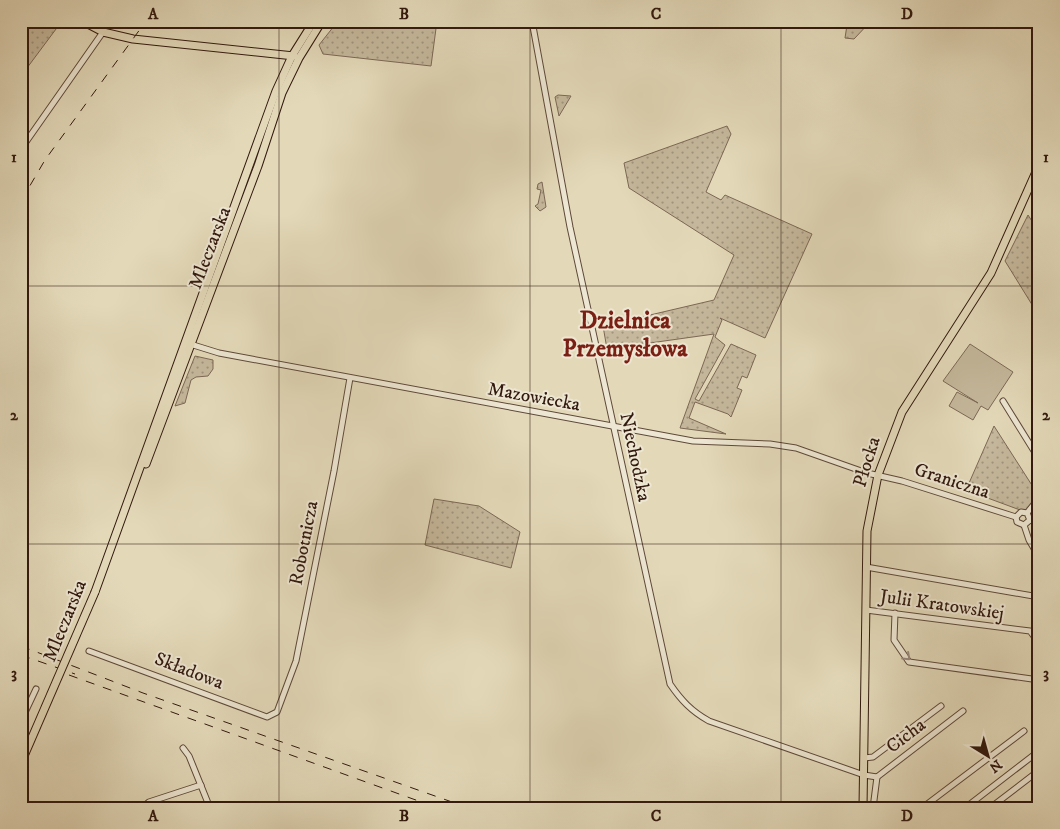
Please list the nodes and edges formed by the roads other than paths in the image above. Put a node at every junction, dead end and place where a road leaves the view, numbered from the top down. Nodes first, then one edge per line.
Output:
1 (82, 21) edge
2 (314, 21) edge
3 (322, 21) edge
4 (532, 21) edge
5 (103, 32) junction
6 (295, 57) junction
7 (21, 149) edge
8 (1039, 164) edge
9 (188, 344) junction
10 (350, 378) junction
11 (1003, 401) dead end
12 (614, 426) junction
13 (1039, 459) edge
14 (878, 475) junction
15 (1039, 498) edge
16 (1028, 513) junction
17 (1016, 517) junction
18 (1030, 520) junction
19 (1039, 523) edge
20 (1024, 525) junction
21 (1039, 556) edge
22 (866, 567) junction
23 (1039, 597) edge
24 (866, 610) junction
25 (895, 613) junction
26 (1039, 643) edge
27 (89, 651) dead end
28 (1039, 680) edge
29 (36, 689) dead end
30 (941, 706) dead end
31 (963, 711) dead end
32 (277, 712) joint
33 (21, 721) edge
34 (1024, 731) dead end
35 (182, 748) dead end
36 (1039, 751) edge
37 (864, 758) junction
38 (21, 763) edge
39 (1037, 772) dead end
40 (864, 775) junction
41 (877, 777) junction
42 (201, 786) junction
43 (142, 808) edge
44 (210, 808) edge
45 (863, 808) edge
46 (873, 808) edge
47 (922, 808) edge
48 (965, 808) edge
49 (990, 808) edge

1 - 5 main road
2 - 6 main road, Mleczarska
3 - 6 main road, Mleczarska
4 - 12 street, Niechodzka
5 - 6 main road
5 - 7 street
6 - 9 main road, Mleczarska
8 - 14 main road, Płocka
9 - 10 street, Mazowiecka
9 - 38 main road, Mleczarska, bridge
10 - 12 street, Mazowiecka
10 - 32 street, Robotnicza
11 - 13 street
12 - 14 street, Mazowiecka
12 - 40 street, Niechodzka
14 - 17 street, Graniczna
14 - 22 main road, Płocka
15 - 16 street
16 - 17 street
16 - 18 street
17 - 20 street
18 - 19 street
18 - 20 street
20 - 21 street
22 - 23 street
22 - 24 main road, Płocka
24 - 25 street, Julii Kratowskiej
24 - 37 main road, Płocka
25 - 26 street, Julii Kratowskiej
25 -> 28 street
27 - 32 street, Składowa
29 - 33 street
30 - 37 street
31 - 41 street, Cicha
34 - 47 street
35 - 42 street
36 - 48 street
37 - 40 main road, Płocka
39 - 49 street
40 - 41 street, Cicha
40 - 45 main road, Płocka
41 - 46 street
42 - 43 street
42 - 44 street

